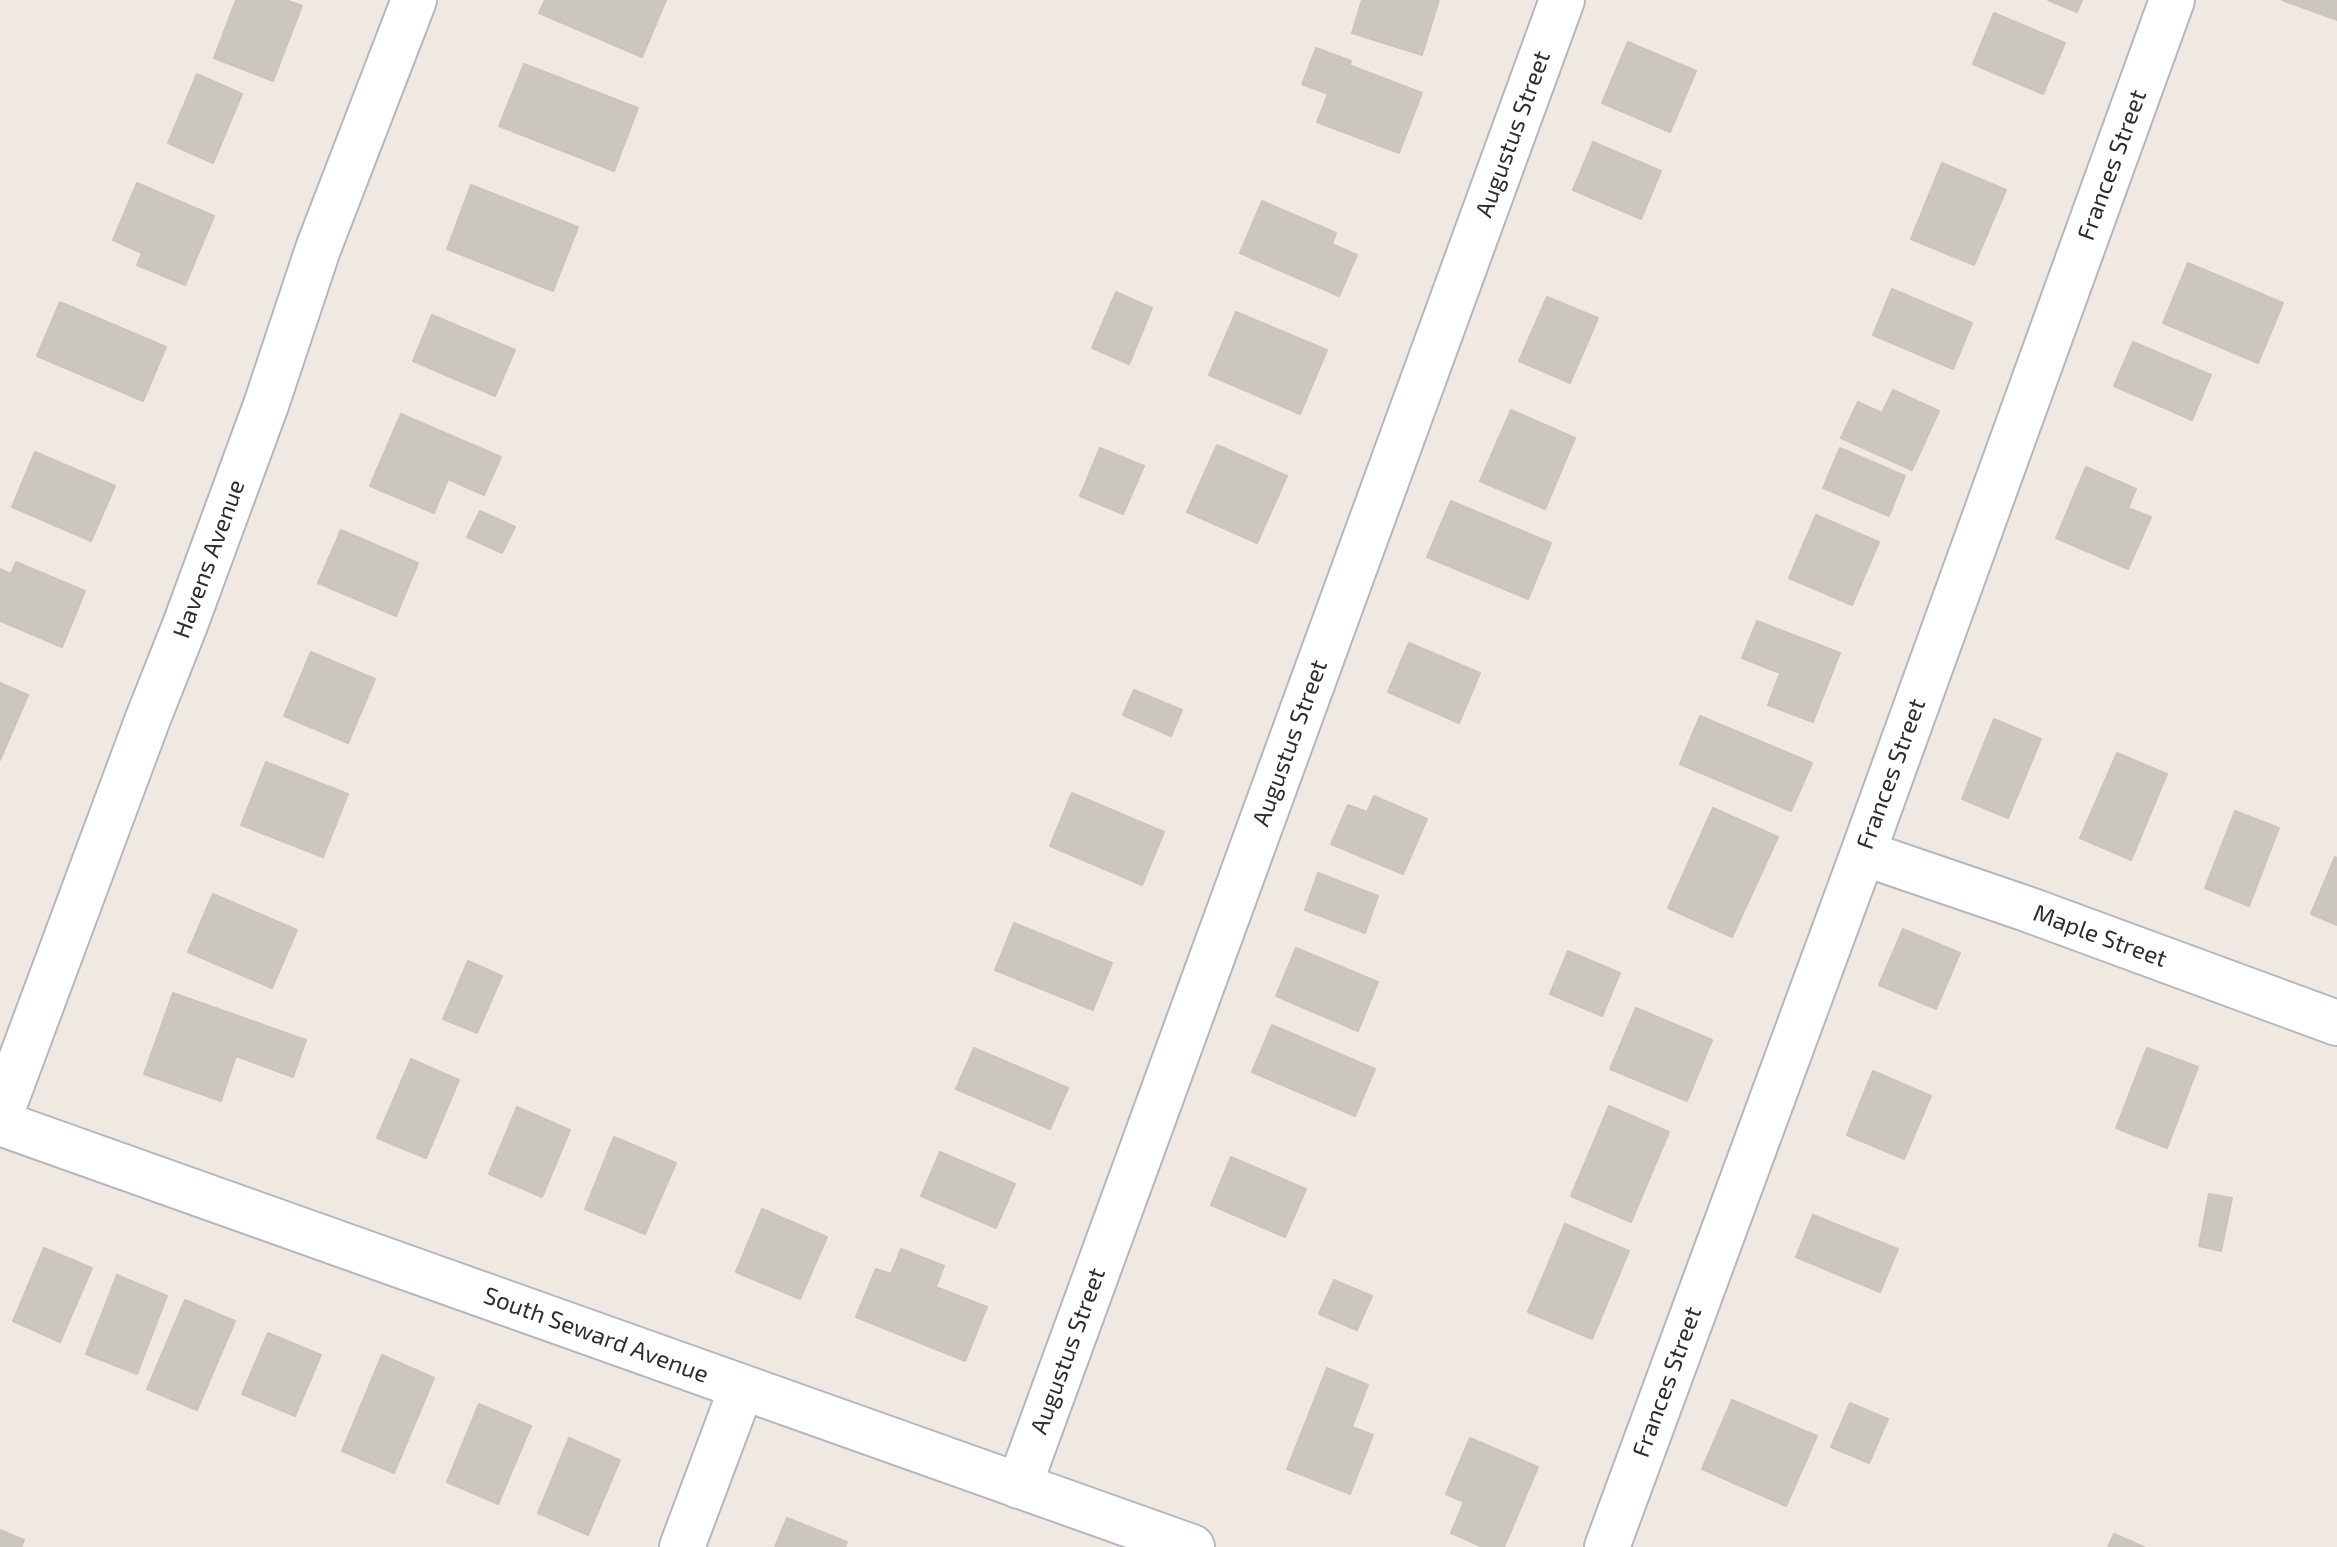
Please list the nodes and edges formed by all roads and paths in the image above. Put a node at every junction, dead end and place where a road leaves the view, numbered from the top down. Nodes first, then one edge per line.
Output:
1 (414, 0) edge
2 (1562, 0) edge
3 (2172, 0) edge
4 (1863, 853) junction
5 (2337, 1023) edge
6 (0, 1116) edge
7 (0, 1123) edge
8 (742, 1387) junction
9 (1019, 1486) junction
10 (682, 1547) edge
11 (1192, 1547) edge
12 (1607, 1547) edge

1 - 6 street, Havens Avenue
2 - 9 street, Augustus Street
3 - 4 street, Frances Street
4 - 5 street, Maple Street
4 - 12 street, Frances Street
7 - 8 street, South Seward Avenue
8 - 9 street, South Seward Avenue
8 - 10 street
9 - 11 street, South Seward Avenue

